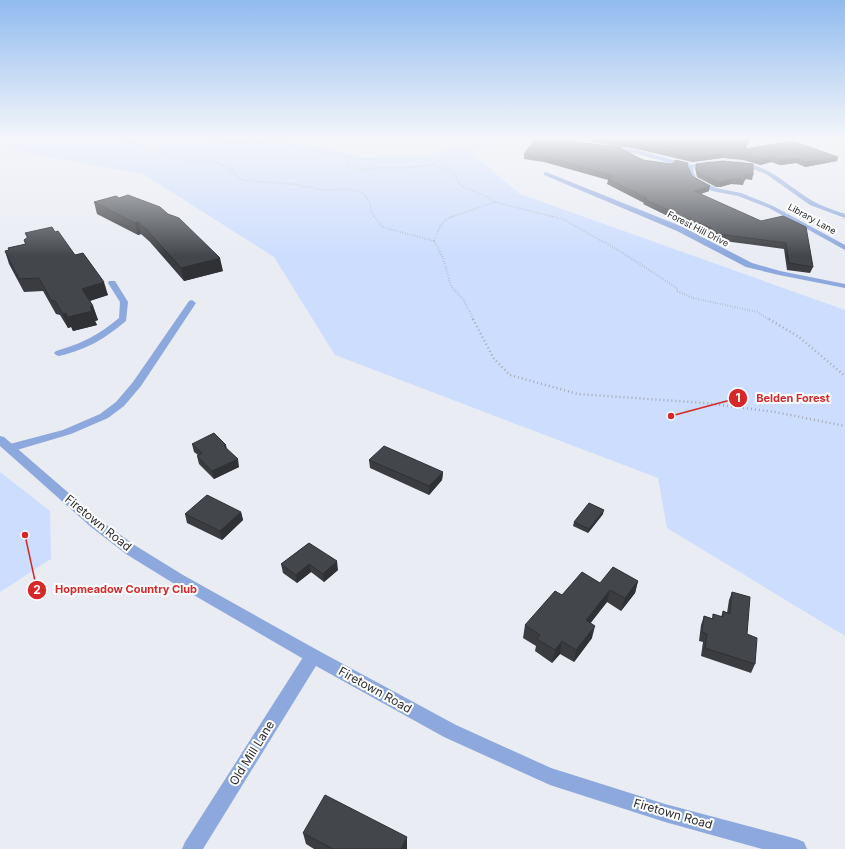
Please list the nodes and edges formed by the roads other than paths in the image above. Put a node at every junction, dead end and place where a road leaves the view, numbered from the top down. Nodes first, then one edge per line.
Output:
1 (552, 177) edge
2 (692, 177) edge
3 (776, 177) edge
4 (845, 216) edge
5 (845, 248) edge
6 (112, 283) dead end
7 (845, 286) edge
8 (192, 303) dead end
9 (59, 353) dead end
10 (5, 444) edge
11 (312, 656) junction
12 (192, 849) edge
13 (797, 849) edge

1 - 7 street, Forest Hill Drive
2 - 5 street, Library Lane
3 - 4 street, Library Lane
6 - 9 street
8 - 10 street
10 - 11 street, Firetown Road
11 - 12 street, Old Mill Lane
11 - 13 street, Firetown Road

